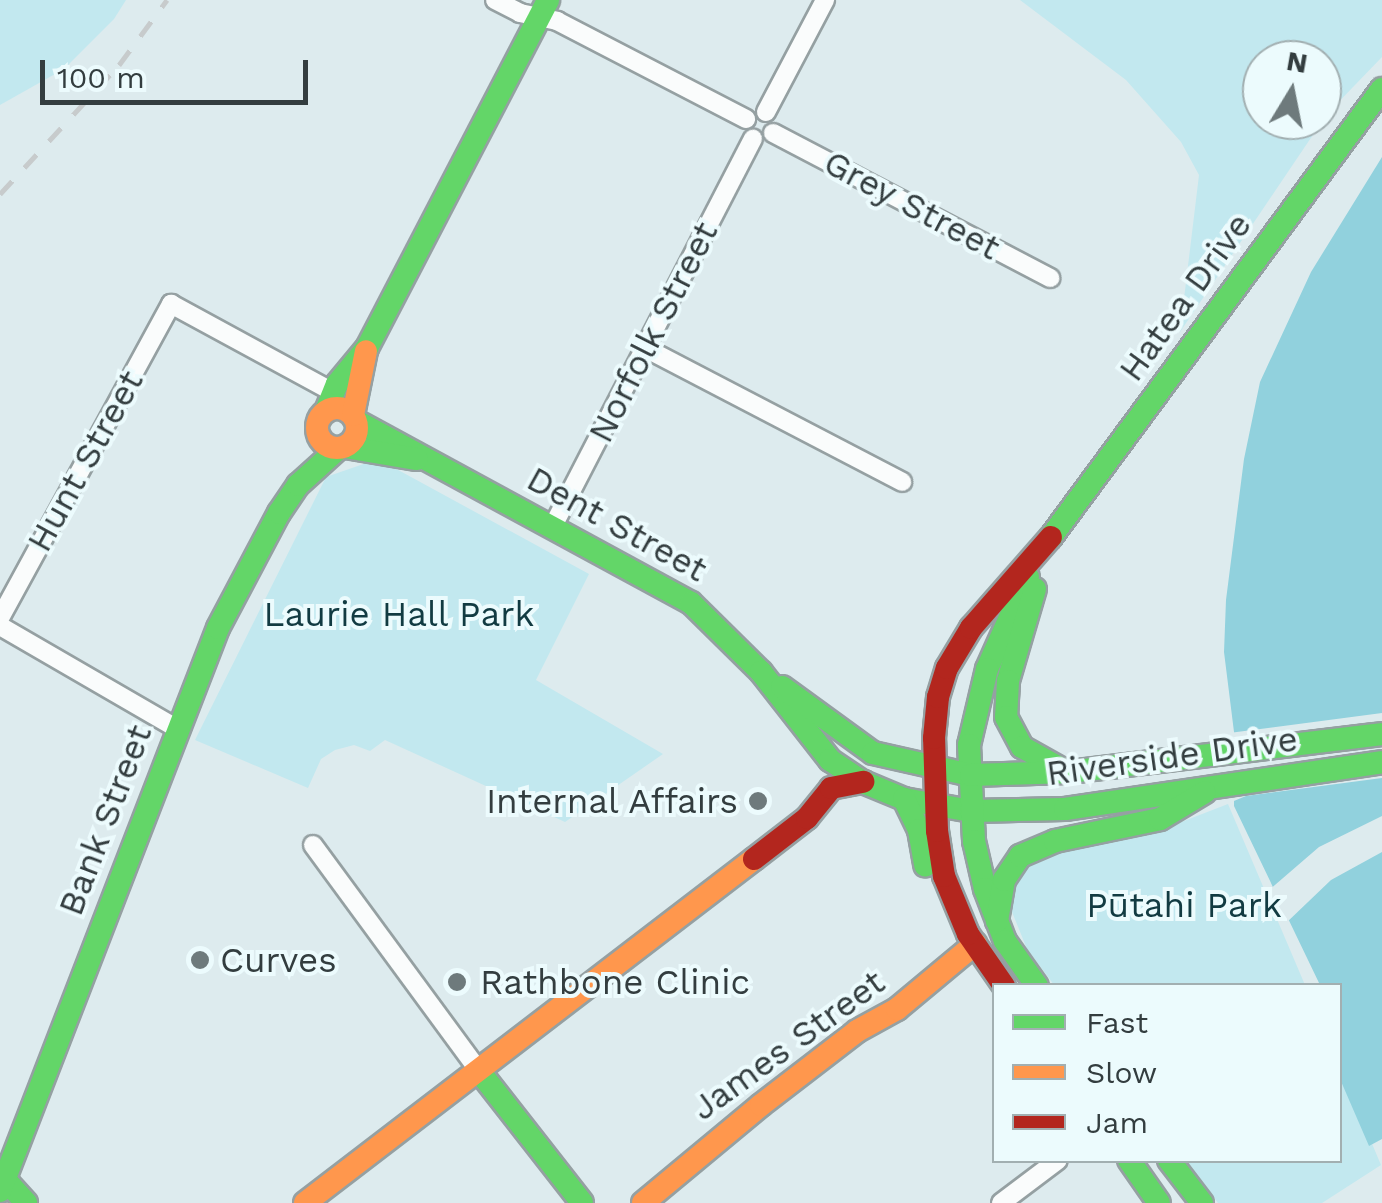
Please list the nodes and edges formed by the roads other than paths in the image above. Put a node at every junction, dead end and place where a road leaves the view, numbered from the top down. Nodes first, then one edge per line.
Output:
1 (496, 0) edge
2 (825, 0) edge
3 (543, 9) edge
4 (1382, 90) edge
5 (766, 112) junction
6 (746, 119) junction
7 (774, 133) junction
8 (753, 139) junction
9 (1050, 278) dead end
10 (645, 348) junction
11 (340, 412) junction
12 (342, 448) junction
13 (422, 459) junction
14 (902, 482) dead end
15 (298, 485) junction
16 (553, 526) junction
17 (1045, 546) junction
18 (0, 618) edge
19 (0, 626) edge
20 (761, 672) junction
21 (178, 729) junction
22 (1382, 734) edge
23 (818, 748) junction
24 (1382, 762) edge
25 (935, 770) junction
26 (1070, 772) junction
27 (970, 775) junction
28 (863, 782) junction
29 (1220, 784) junction
30 (904, 799) junction
31 (936, 807) junction
32 (971, 811) junction
33 (778, 838) junction
34 (313, 845) dead end
35 (997, 922) junction
36 (975, 944) junction
37 (1002, 983) edge
38 (1035, 983) edge
39 (479, 1070) junction
40 (1054, 1163) edge
41 (1131, 1163) edge
42 (1171, 1163) edge
43 (2, 1181) edge
44 (26, 1203) edge
45 (305, 1203) edge
46 (582, 1203) edge
47 (643, 1203) edge
48 (1002, 1203) edge
49 (1159, 1203) edge
50 (1202, 1203) edge

1 - 3 street
2 - 5 street
3 - 6 street
3 - 11 main road, Bank Street
4 - 17 main road, Hatea Drive
5 - 6 street
5 - 7 street
6 - 8 street
7 - 8 street
7 - 9 street, Grey Street
8 - 10 street, Norfolk Street
10 - 14 street
10 - 16 street, Norfolk Street
11 - 12 main road
11 - 12 main road
11 - 13 main road, Dent Street
11 - 15 main road, Bank Street
11 - 18 street, Hunt Street
12 - 13 main road, Dent Street
12 - 15 main road, Bank Street
13 - 16 main road, Dent Street
15 - 21 main road, Bank Street
16 - 20 main road, Dent Street
17 - 25 main road, Hatea Drive
17 - 26 main road
17 - 27 main road, Hatea Drive
19 - 21 street
20 - 23 main road, Dent Street
20 - 25 main road, Dent Street
21 - 43 main road, Bank Street
22 - 26 main road, Riverside Drive
23 - 28 main road, Dent Street
23 - 33 main road
24 - 29 main road, Riverside Drive
25 - 27 main road, Riverside Drive
25 - 31 main road, Hatea Drive
26 - 27 main road, Riverside Drive
27 - 32 main road, Hatea Drive
28 - 30 main road, Dent Street
28 - 33 main road
29 - 32 main road, Riverside Drive
29 - 35 main road
30 - 31 main road, Dent Street
30 - 36 main road
31 - 32 main road, Riverside Drive
31 - 36 main road
32 - 35 main road
33 - 39 main road
34 - 39 street
35 - 38 main road
36 - 37 main road
36 - 47 main road, James Street
39 - 45 main road
39 - 46 main road
40 - 48 street
41 - 49 main road
42 - 50 main road
43 - 44 main road

